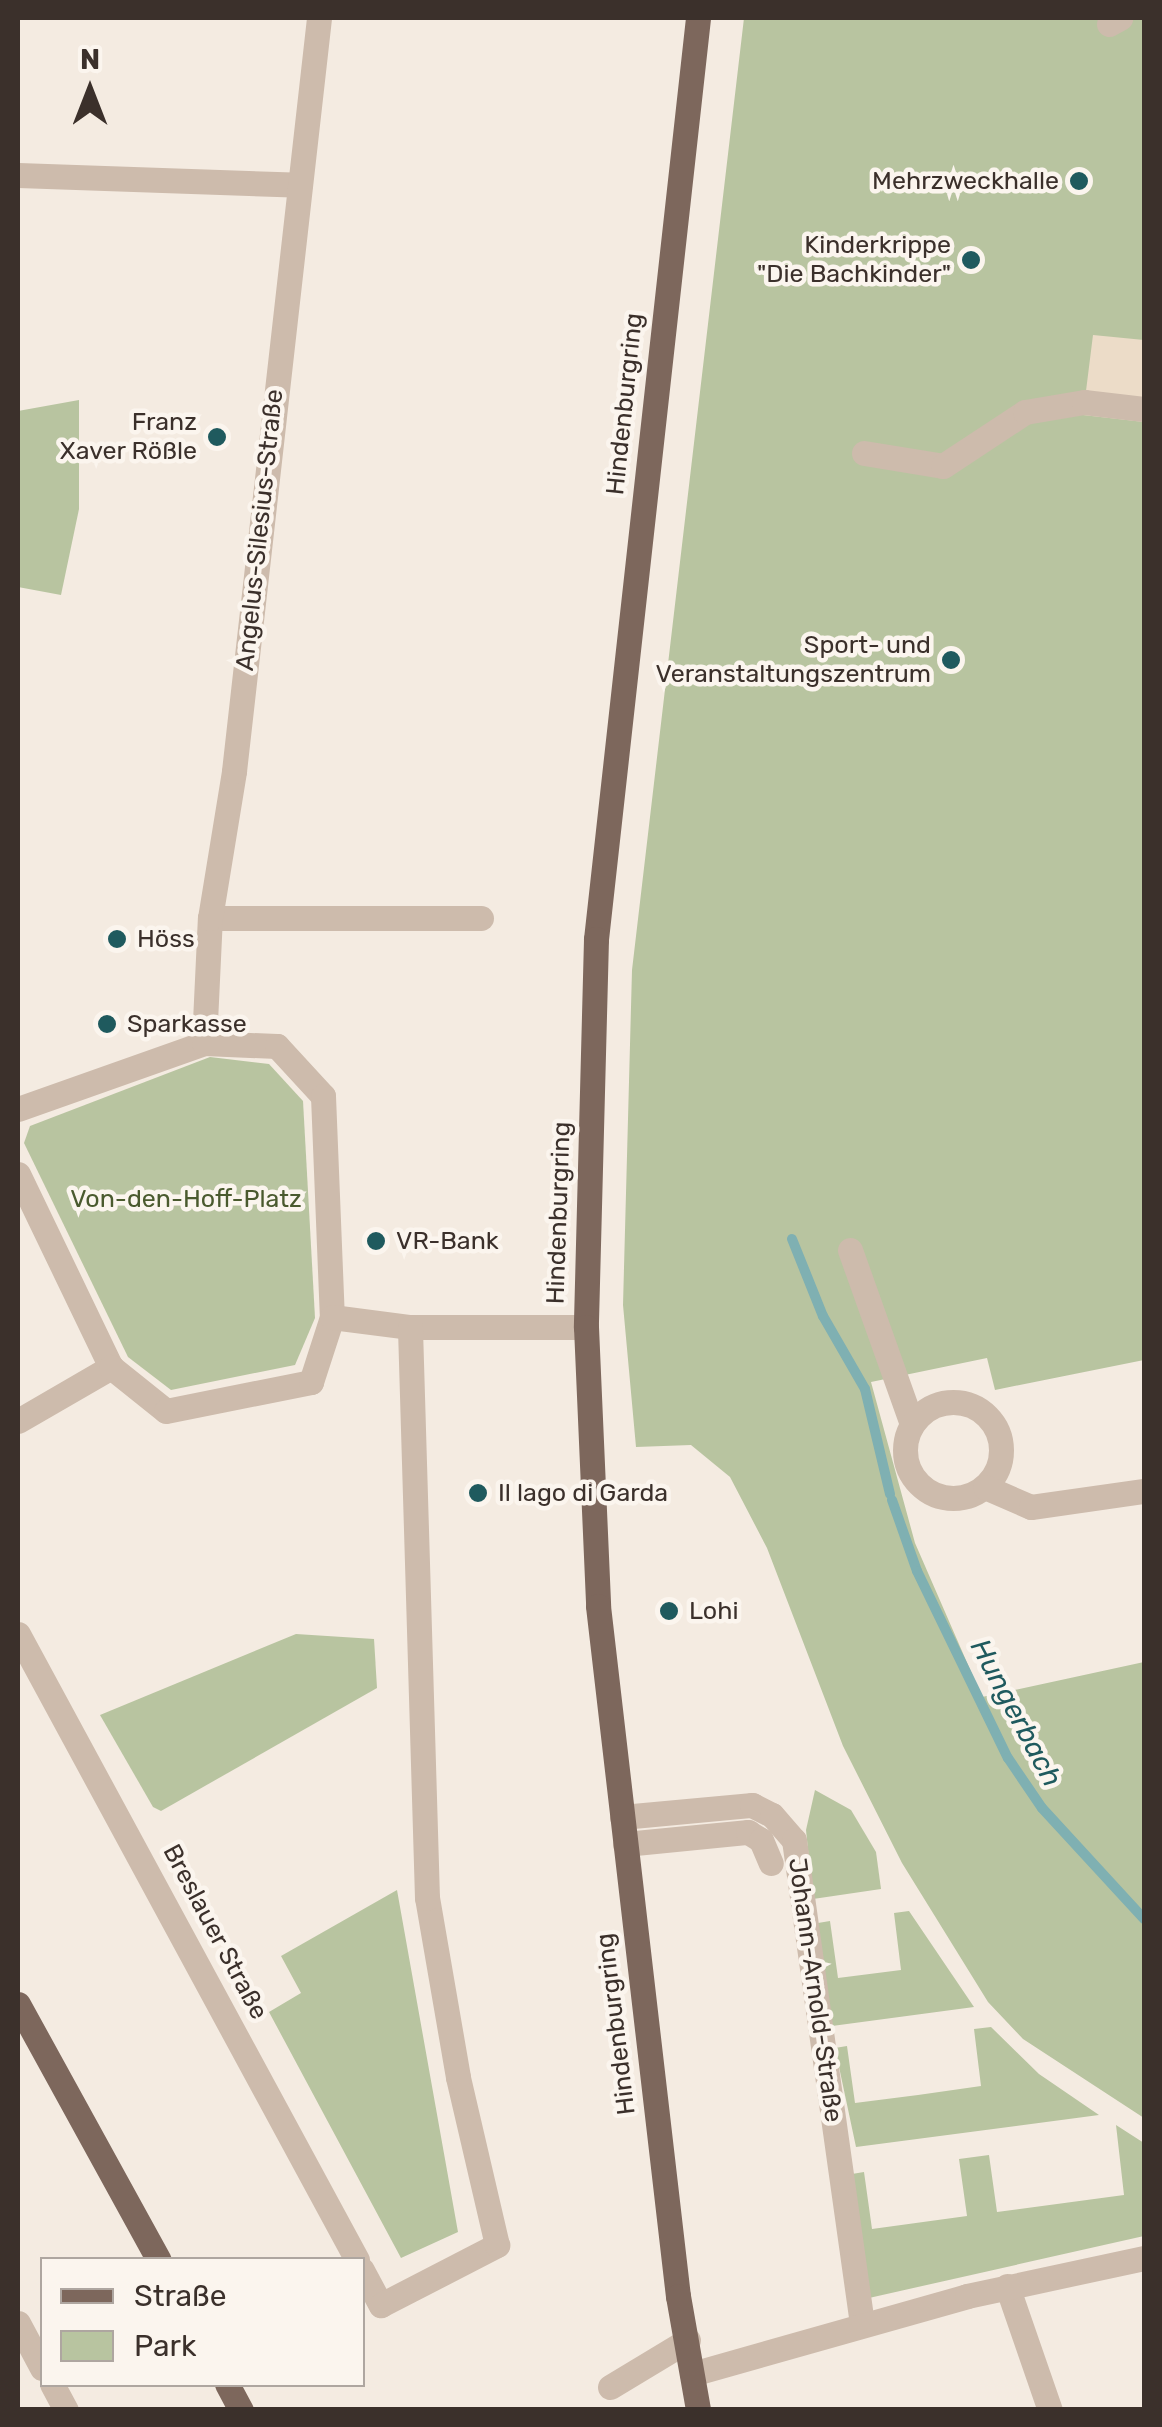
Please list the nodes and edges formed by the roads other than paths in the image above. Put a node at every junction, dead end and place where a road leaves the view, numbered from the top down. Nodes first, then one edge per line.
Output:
1 (319, 18) edge
2 (698, 18) edge
3 (18, 175) edge
4 (300, 185) junction
5 (1144, 409) edge
6 (864, 453) dead end
7 (210, 918) junction
8 (481, 918) dead end
9 (204, 1043) junction
10 (18, 1109) edge
11 (18, 1174) edge
12 (850, 1250) dead end
13 (332, 1317) junction
14 (410, 1327) junction
15 (586, 1327) junction
16 (111, 1367) junction
17 (18, 1421) edge
18 (912, 1424) junction
19 (985, 1487) junction
20 (1144, 1491) edge
21 (18, 1634) edge
22 (622, 1817) junction
23 (625, 1844) junction
24 (771, 1863) dead end
25 (18, 2004) edge
26 (157, 2257) edge
27 (355, 2257) edge
28 (1144, 2258) edge
29 (365, 2275) edge
30 (1007, 2286) junction
31 (18, 2323) edge
32 (862, 2324) junction
33 (688, 2340) junction
34 (40, 2364) edge
35 (692, 2374) junction
36 (610, 2386) dead end
37 (54, 2387) edge
38 (228, 2387) edge
39 (66, 2410) edge
40 (240, 2410) edge
41 (698, 2410) edge
42 (1050, 2410) edge

1 - 4 street, Angelus-Silesius-Straße
2 - 15 main road, Hindenburgring
3 - 4 street
4 - 7 street, Angelus-Silesius-Straße
5 - 6 street
7 - 8 street
7 - 9 street, Angelus-Silesius-Straße
9 - 10 street
9 - 13 street
11 - 16 street
12 - 18 street
13 - 14 street
13 - 16 street
14 - 15 street
14 - 29 street
15 - 22 main road, Hindenburgring
16 - 17 street
18 - 19 street
18 - 19 street
19 - 20 street
21 - 27 street, Breslauer Straße
22 - 23 main road, Hindenburgring
22 - 32 street, Johann-Arnold-Straße
23 - 24 street
23 - 33 main road, Hindenburgring
25 - 26 main road
28 - 30 street
30 - 32 street
30 - 42 street
31 - 34 street
32 - 35 street
33 - 35 main road, Hindenburgring
33 - 36 street
35 - 41 main road, Hindenburgring
37 - 39 street
38 - 40 main road

